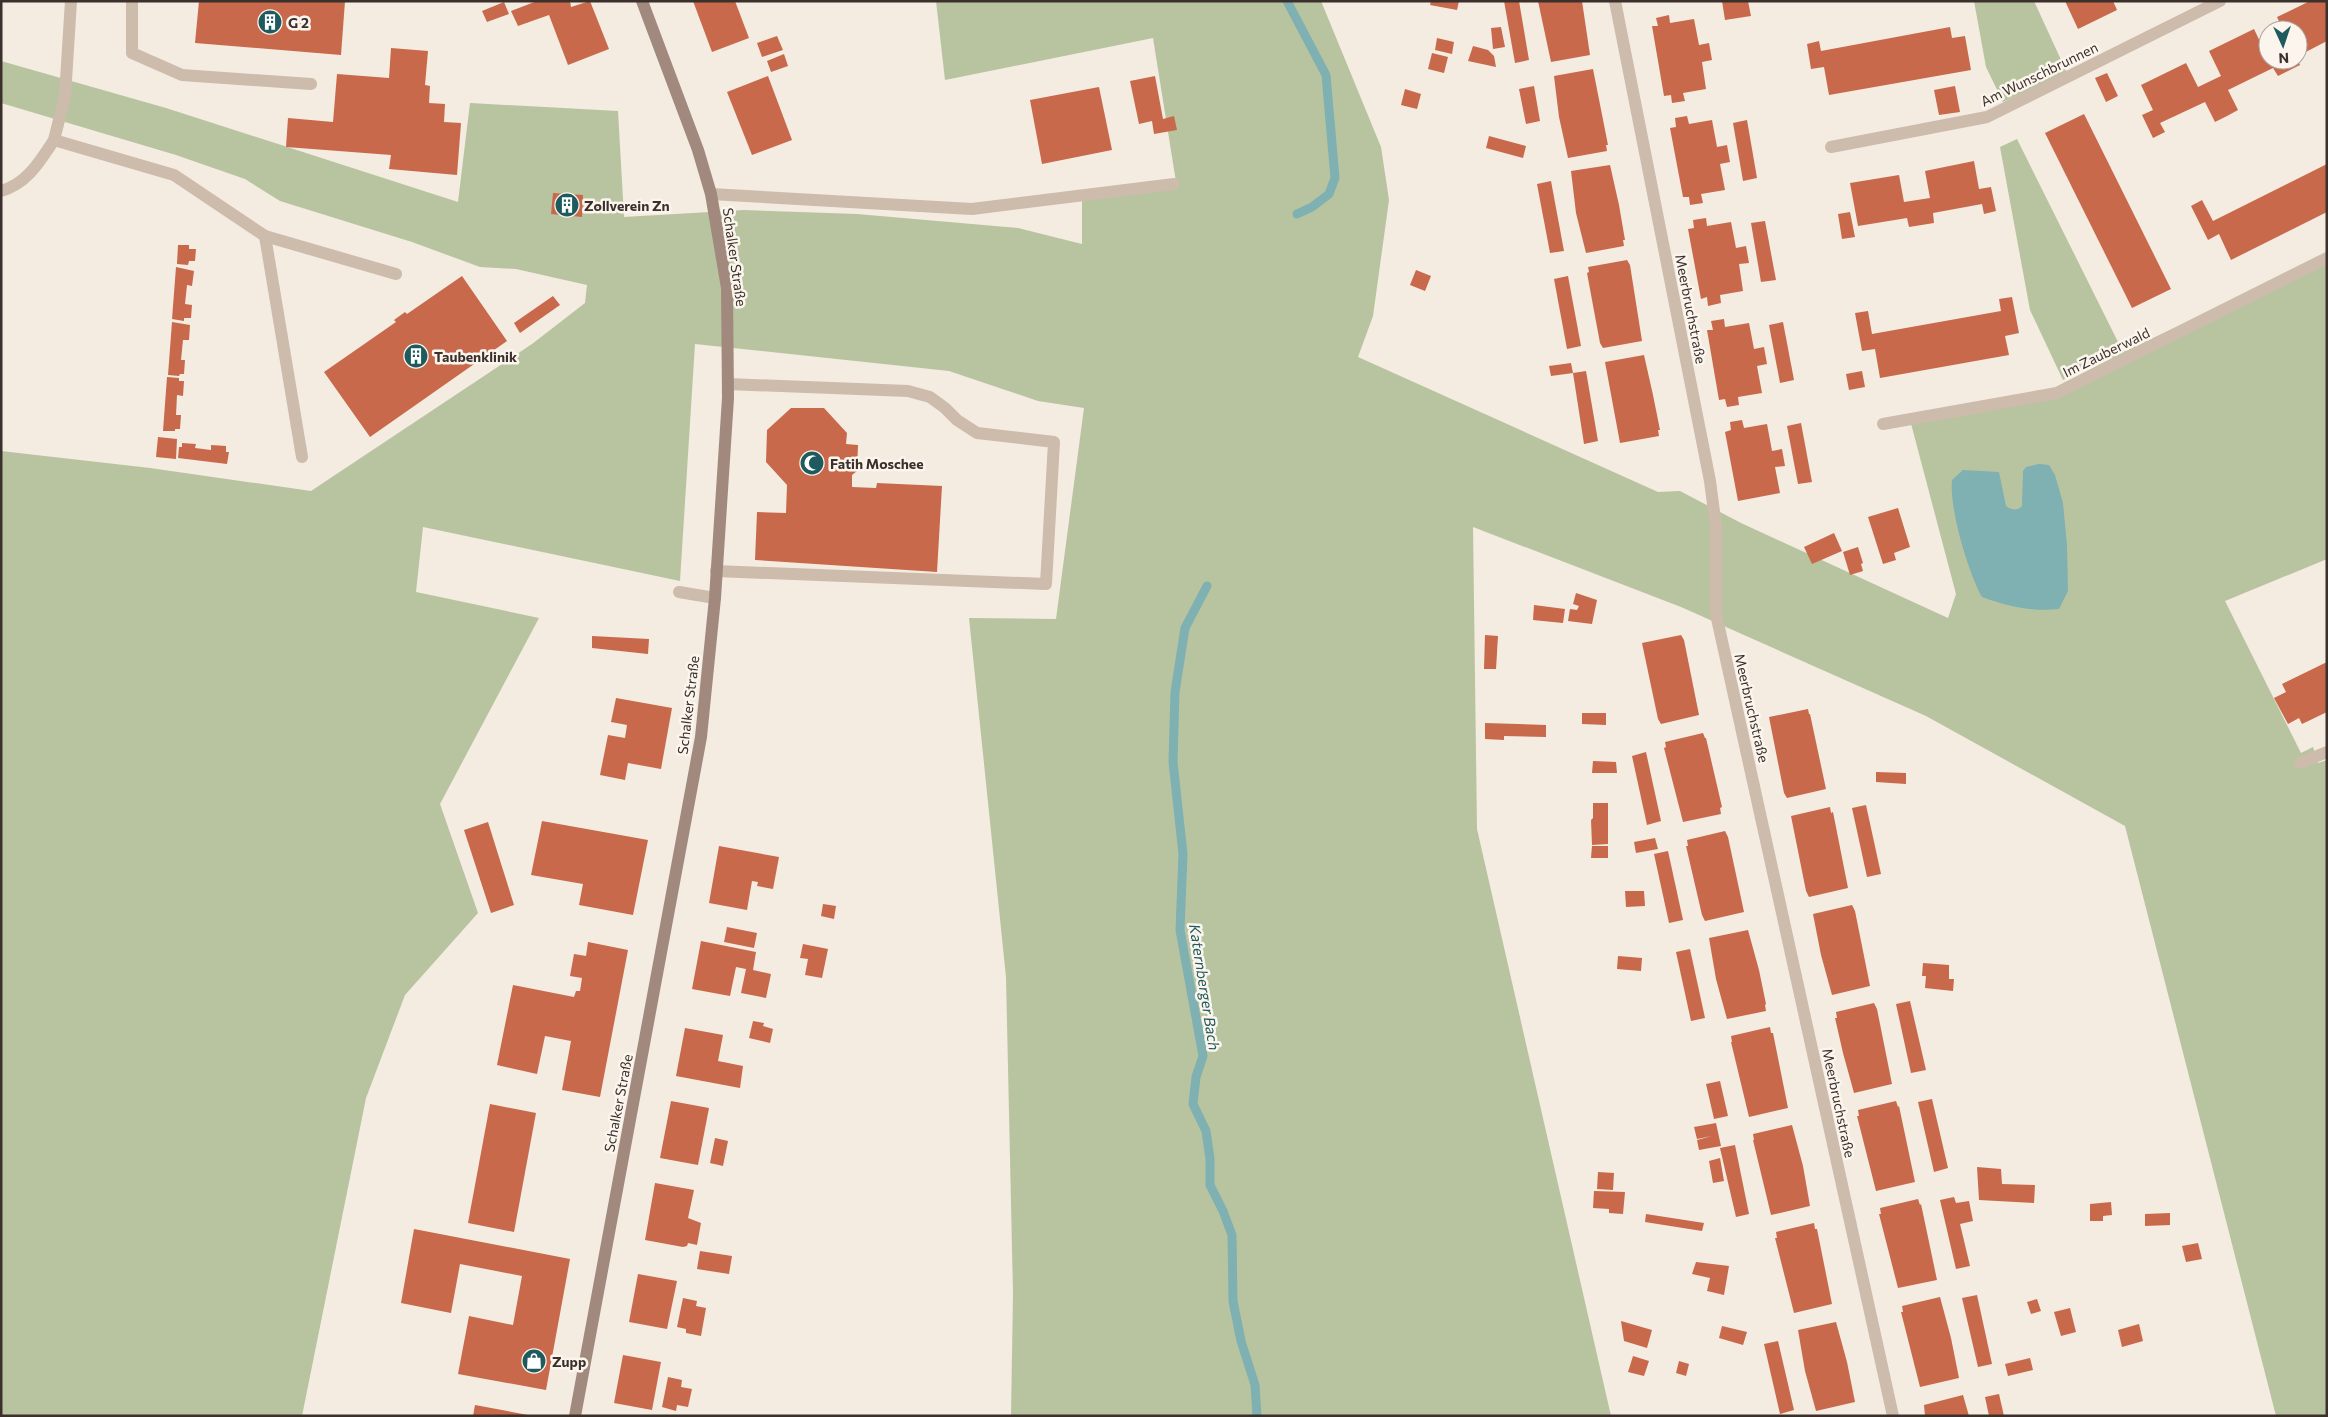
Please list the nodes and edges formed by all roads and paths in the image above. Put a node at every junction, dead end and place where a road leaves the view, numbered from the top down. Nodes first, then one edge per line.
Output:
1 (71, 1) edge
2 (132, 1) edge
3 (642, 1) edge
4 (1615, 1) edge
5 (2220, 1) edge
6 (310, 84) dead end
7 (54, 140) junction
8 (1831, 147) dead end
9 (1174, 184) dead end
10 (1, 191) edge
11 (711, 194) junction
12 (265, 236) junction
13 (2327, 258) edge
14 (396, 274) dead end
15 (728, 384) junction
16 (1882, 424) dead end
17 (302, 457) dead end
18 (716, 571) junction
19 (679, 592) dead end
20 (715, 598) junction
21 (2327, 752) edge
22 (2300, 763) dead end
23 (575, 1416) edge
24 (1893, 1416) edge

1 - 7 street
2 - 6 street
3 - 11 street, Schalker Straße
4 - 24 street, Meerbruchstraße
5 - 8 street, Am Wunschbrunnen
7 - 10 street
7 - 12 street
9 - 11 street
11 - 15 street, Schalker Straße
12 - 14 street
12 - 17 street
13 - 16 street, Im Zauberwald
15 - 18 street, Schalker Straße
15 - 18 street
18 - 20 street, Schalker Straße
19 - 20 street
20 - 23 street, Schalker Straße
21 - 22 street

